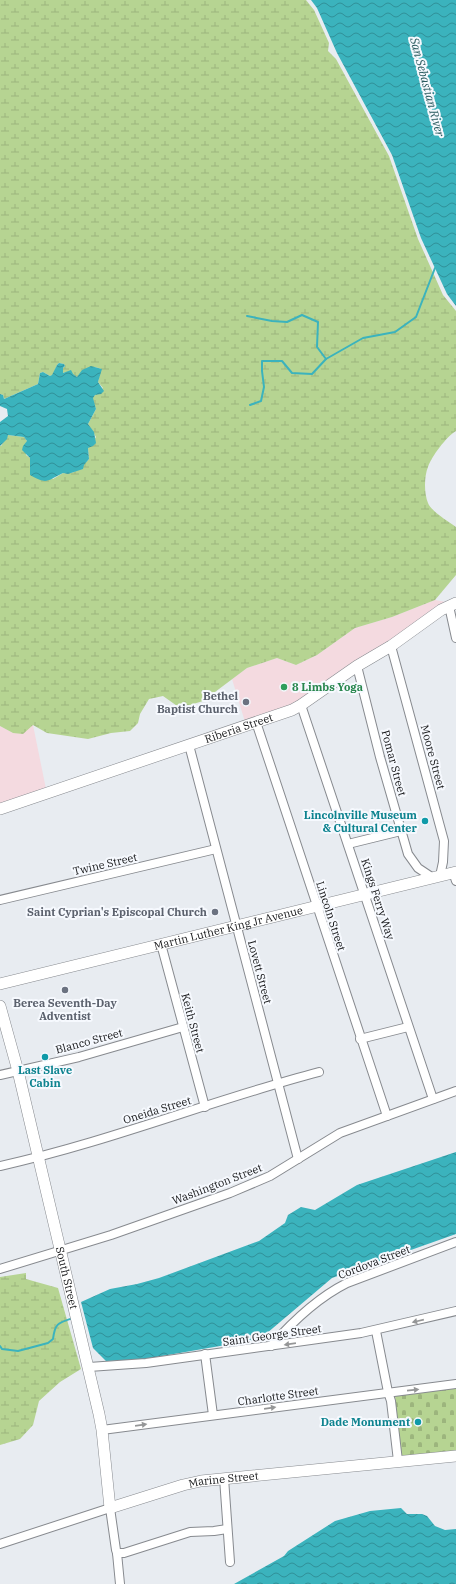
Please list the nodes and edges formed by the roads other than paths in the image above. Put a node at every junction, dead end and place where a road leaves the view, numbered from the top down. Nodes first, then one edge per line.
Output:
1 (453, 604) edge
2 (456, 638) edge
3 (391, 646) junction
4 (357, 666) junction
5 (301, 705) junction
6 (256, 722) junction
7 (189, 745) junction
8 (0, 809) edge
9 (401, 831) junction
10 (348, 844) junction
11 (216, 849) junction
12 (455, 875) edge
13 (436, 877) junction
14 (364, 894) junction
15 (0, 900) edge
16 (316, 906) junction
17 (236, 925) junction
18 (161, 944) junction
19 (0, 984) edge
20 (0, 1006) edge
21 (183, 1027) junction
22 (408, 1027) junction
23 (360, 1039) junction
24 (18, 1070) junction
25 (319, 1072) dead end
26 (0, 1075) edge
27 (278, 1083) junction
28 (456, 1091) edge
29 (433, 1099) junction
30 (205, 1107) junction
31 (387, 1116) junction
32 (39, 1158) junction
33 (298, 1159) junction
34 (0, 1166) edge
35 (456, 1242) edge
36 (61, 1251) junction
37 (0, 1269) edge
38 (456, 1311) edge
39 (376, 1331) junction
40 (271, 1346) junction
41 (205, 1354) junction
42 (89, 1368) junction
43 (456, 1384) edge
44 (388, 1392) junction
45 (213, 1415) junction
46 (102, 1430) junction
47 (456, 1456) edge
48 (398, 1461) junction
49 (224, 1478) junction
50 (110, 1508) junction
51 (227, 1529) junction
52 (0, 1544) edge
53 (117, 1553) junction
54 (230, 1562) dead end
55 (120, 1584) edge

1 - 2 street
1 - 3 street, Riberia Street
3 - 4 street, Riberia Street
3 - 13 street, Moore Street
4 - 5 street, Riberia Street
4 - 9 street, Pomar Street
5 - 6 street, Riberia Street
5 - 10 street, Kings Ferry Way
6 - 7 street, Riberia Street
6 - 16 street, Lincoln Street
7 - 8 street, Riberia Street
7 - 11 street, Lovett Street
9 - 10 street
9 - 13 street, Pomar Street
10 - 14 street, Kings Ferry Way
11 - 15 street, Twine Street
11 - 17 street, Lovett Street
12 - 13 street, Martin Luther King Jr Avenue
13 - 14 street, Martin Luther King Jr Avenue
14 - 16 street, Martin Luther King Jr Avenue
14 - 22 street, Kings Ferry Way
16 - 17 street, Martin Luther King Jr Avenue
16 - 23 street, Lincoln Street
17 - 18 street, Martin Luther King Jr Avenue
17 - 27 street, Lovett Street
18 - 19 street, Martin Luther King Jr Avenue
18 - 21 street, Keith Street
20 - 24 street, South Street
21 - 24 street, Blanco Street
21 - 30 street, Keith Street
22 - 23 street
22 - 29 street, Kings Ferry Way
23 - 31 street, Lincoln Street
24 - 26 street, Blanco Street
24 - 32 street, South Street
25 - 27 street, Oneida Street
27 - 30 street, Oneida Street
27 - 33 street, Lovett Street
28 - 29 street, Washington Street
29 - 31 street, Washington Street
30 - 32 street, Oneida Street
31 - 33 street, Washington Street
32 - 34 street, Oneida Street
32 - 36 street, South Street
33 - 36 street, Washington Street
35 - 40 street, Cordova Street
36 - 37 street, Washington Street
36 - 42 street, South Street
38 -> 39 street, Saint George Street
39 -> 40 street, Saint George Street
39 - 44 street
40 - 41 street, Saint George Street
41 - 42 street, Saint George Street
41 - 45 street
42 - 46 street, South Street
44 -> 43 street, Charlotte Street
45 -> 44 street, Charlotte Street
44 - 48 street
46 -> 45 street, Charlotte Street
46 - 50 street, South Street
47 - 48 street, Marine Street
48 - 49 street, Marine Street
49 - 50 street, Marine Street
49 - 51 street
50 - 52 street, Marine Street
50 - 53 street, South Street
51 - 53 street
51 - 54 street
53 - 55 street, South Street

